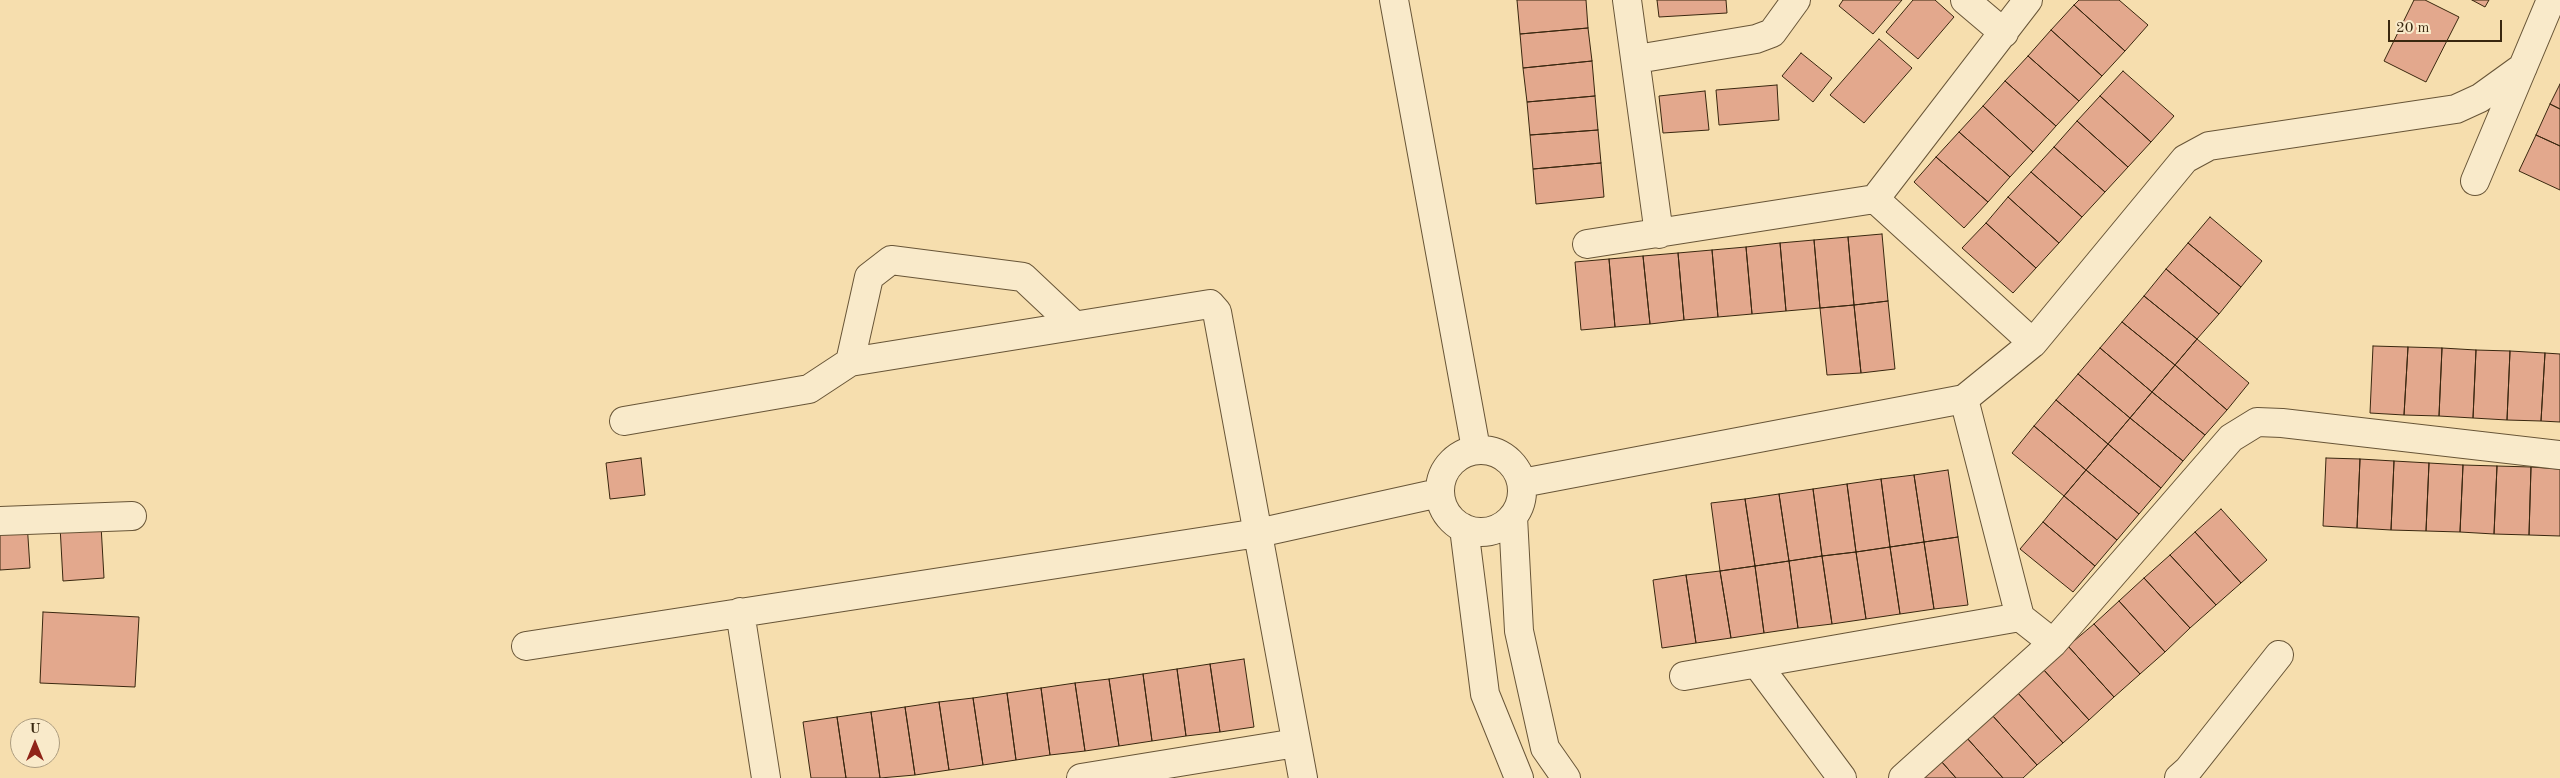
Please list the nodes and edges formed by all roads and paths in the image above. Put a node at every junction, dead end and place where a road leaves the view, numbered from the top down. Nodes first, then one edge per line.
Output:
1 (1394, 0) edge
2 (1627, 0) edge
3 (1796, 0) edge
4 (1965, 0) edge
5 (2028, 0) edge
6 (2551, 0) edge
7 (2004, 33) junction
8 (1637, 60) junction
9 (2523, 67) junction
10 (2475, 181) dead end
11 (1874, 199) junction
12 (1658, 234) junction
13 (1587, 244) dead end
14 (1074, 325) junction
15 (2033, 343) junction
16 (850, 362) junction
17 (1964, 399) junction
18 (624, 421) dead end
19 (1476, 449) junction
20 (2560, 455) edge
21 (1522, 483) junction
22 (1439, 493) junction
23 (132, 516) dead end
24 (1513, 517) junction
25 (0, 521) edge
26 (1464, 528) junction
27 (1258, 533) junction
28 (740, 612) junction
29 (2020, 617) junction
30 (2053, 643) junction
31 (526, 646) dead end
32 (2279, 655) dead end
33 (1757, 664) junction
34 (1684, 676) dead end
35 (1296, 743) junction
36 (766, 778) edge
37 (1081, 778) edge
38 (1303, 778) edge
39 (1519, 778) edge
40 (1566, 778) edge
41 (1842, 778) edge
42 (1903, 778) edge
43 (2178, 778) edge

1 - 19 street
2 - 8 street
3 - 8 street
4 - 7 street
5 - 7 street
6 - 9 street
7 - 11 street
8 - 12 street
9 - 10 street
9 - 15 street
11 - 12 street
11 - 15 street
12 - 13 street
14 - 16 street
14 - 16 street
14 - 27 street
15 - 17 street
16 - 18 street
17 - 21 street
17 - 29 street
19 - 21 street
19 - 22 street
20 - 30 street
21 - 24 street
22 - 26 street
22 - 27 street
23 - 25 street
24 - 26 street
24 - 40 street
26 - 39 street
27 - 28 street
27 - 35 street
28 - 31 street
28 - 36 street
29 - 30 street
29 - 33 street
30 - 42 street
32 - 43 street
33 - 34 street
33 - 41 street
35 - 37 street
35 - 38 street

